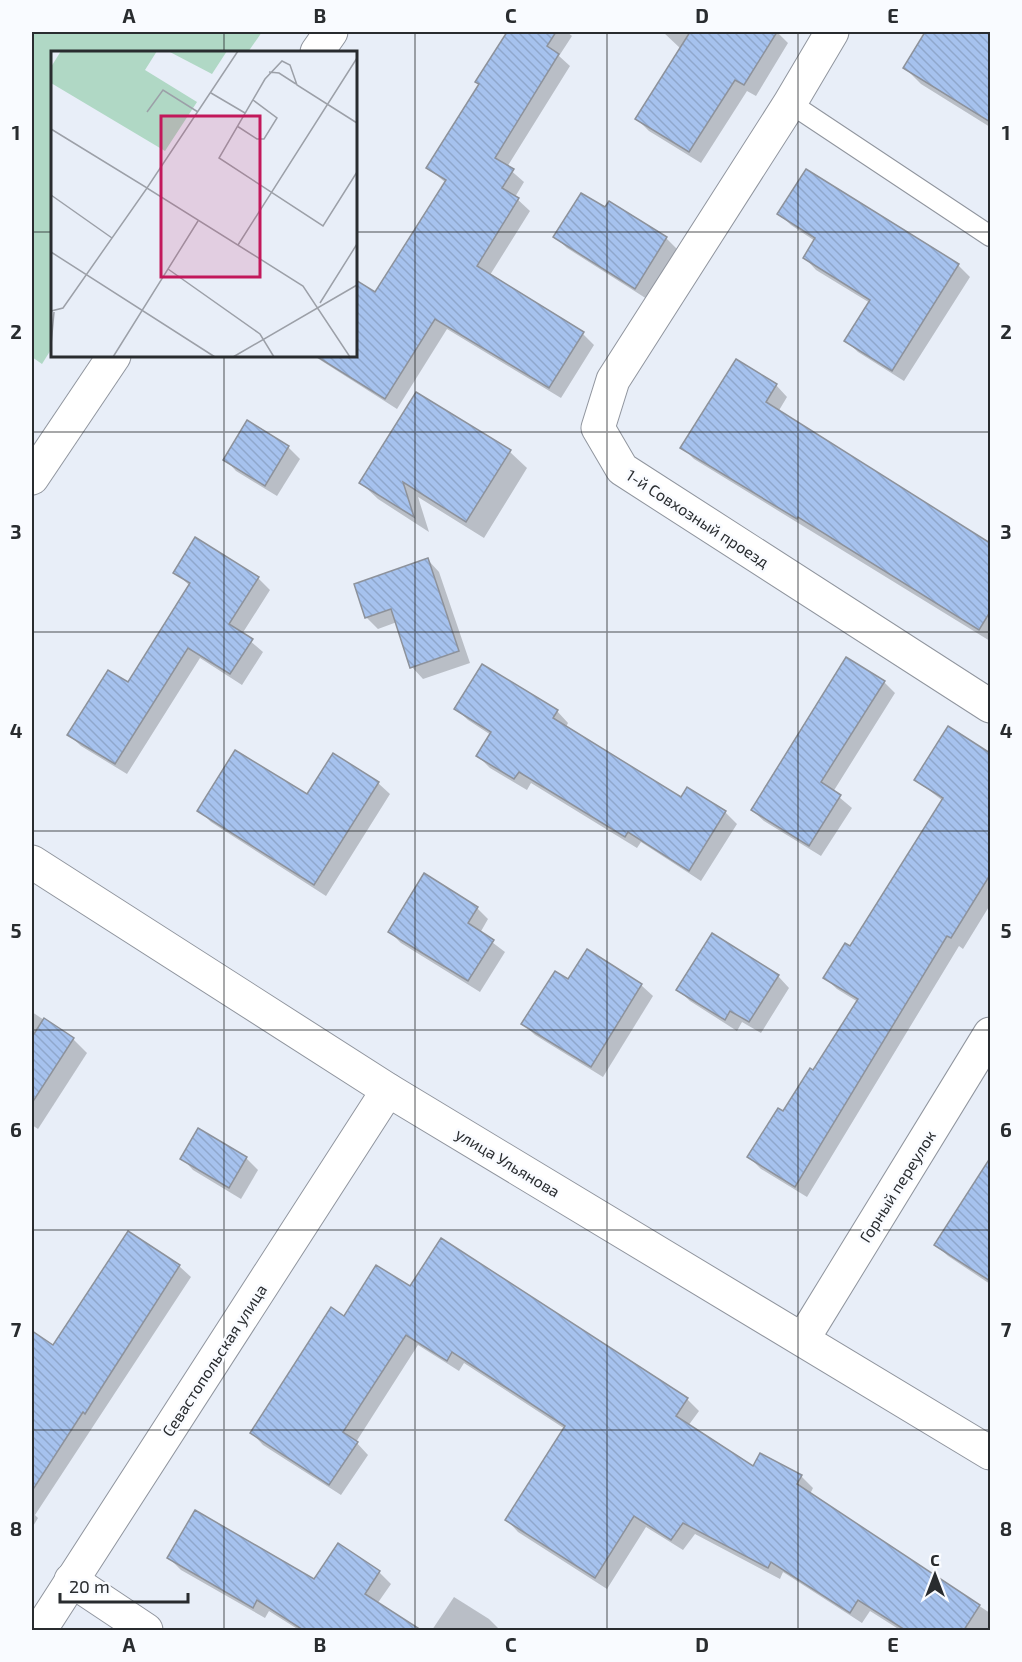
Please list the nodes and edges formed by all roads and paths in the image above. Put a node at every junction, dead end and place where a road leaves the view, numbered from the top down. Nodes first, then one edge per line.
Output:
1 (331, 32) edge
2 (831, 32) edge
3 (318, 51) edge
4 (790, 103) junction
5 (990, 236) edge
6 (113, 357) edge
7 (32, 478) edge
8 (990, 706) edge
9 (32, 862) edge
10 (990, 1034) edge
11 (388, 1090) junction
12 (803, 1339) junction
13 (990, 1453) edge
14 (71, 1580) junction
15 (40, 1630) edge
16 (146, 1630) edge

1 - 3 street
2 - 4 street, 1-й Совхозный проезд
4 - 5 lane
4 - 8 street, 1-й Совхозный проезд
6 - 7 street
9 - 11 street, улица Ульянова
10 - 12 street, Горный переулок
11 - 12 street, улица Ульянова
11 - 14 street, Севастопольская улица
12 - 13 street, улица Ульянова
14 - 15 street, Севастопольская улица
14 - 16 street

